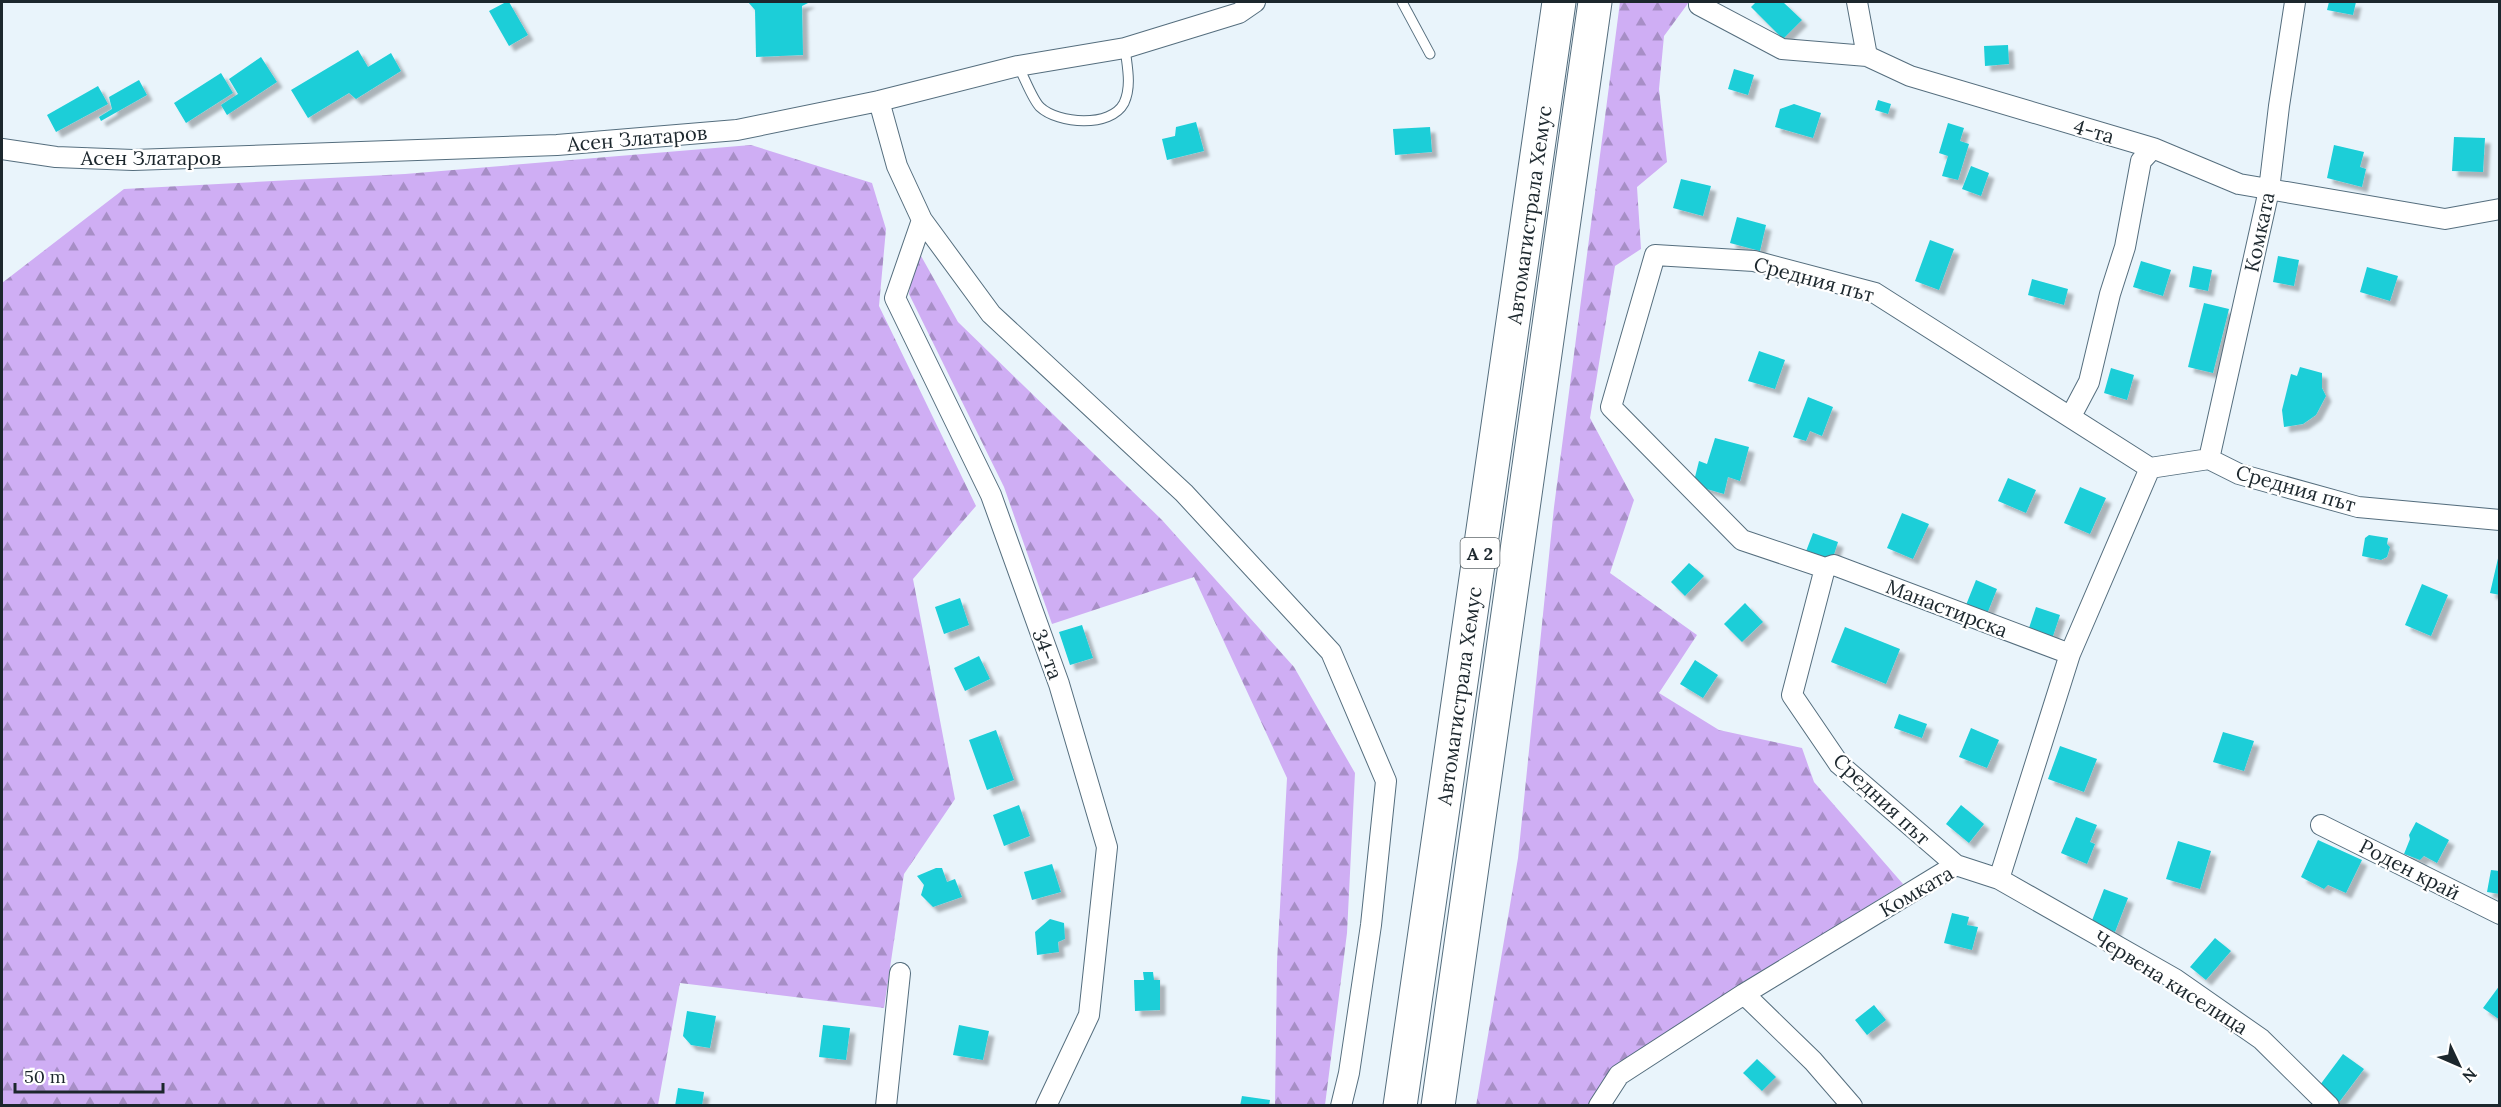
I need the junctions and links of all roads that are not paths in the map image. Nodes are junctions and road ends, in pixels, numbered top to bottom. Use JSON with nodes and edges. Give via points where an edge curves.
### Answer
{"nodes":[{"id":1,"x":1255,"y":2,"type":"edge"},
{"id":2,"x":1402,"y":2,"type":"edge"},
{"id":3,"x":1559,"y":2,"type":"edge"},
{"id":4,"x":1595,"y":2,"type":"edge"},
{"id":5,"x":1857,"y":2,"type":"edge"},
{"id":6,"x":2295,"y":2,"type":"edge"},
{"id":7,"x":1699,"y":5,"type":"dead end"},
{"id":8,"x":1125,"y":48,"type":"junction"},
{"id":9,"x":1430,"y":54,"type":"dead end"},
{"id":10,"x":1866,"y":56,"type":"junction"},
{"id":11,"x":1018,"y":66,"type":"junction"},
{"id":12,"x":879,"y":101,"type":"junction"},
{"id":13,"x":2153,"y":148,"type":"junction"},
{"id":14,"x":2,"y":149,"type":"edge"},
{"id":15,"x":2269,"y":189,"type":"junction"},
{"id":16,"x":2499,"y":209,"type":"edge"},
{"id":17,"x":922,"y":220,"type":"junction"},
{"id":18,"x":2071,"y":416,"type":"junction"},
{"id":19,"x":2210,"y":459,"type":"junction"},
{"id":20,"x":2150,"y":468,"type":"junction"},
{"id":21,"x":2499,"y":520,"type":"edge"},
{"id":22,"x":1825,"y":568,"type":"junction"},
{"id":23,"x":2070,"y":654,"type":"junction"},
{"id":24,"x":2321,"y":825,"type":"dead end"},
{"id":25,"x":1956,"y":865,"type":"junction"},
{"id":26,"x":1999,"y":879,"type":"junction"},
{"id":27,"x":2499,"y":914,"type":"edge"},
{"id":28,"x":900,"y":973,"type":"dead end"},
{"id":29,"x":1744,"y":994,"type":"junction"},
{"id":30,"x":886,"y":1106,"type":"edge"},
{"id":31,"x":1046,"y":1106,"type":"edge"},
{"id":32,"x":1341,"y":1106,"type":"edge"},
{"id":33,"x":1400,"y":1106,"type":"edge"},
{"id":34,"x":1438,"y":1106,"type":"edge"},
{"id":35,"x":1599,"y":1106,"type":"edge"},
{"id":36,"x":1851,"y":1106,"type":"edge"},
{"id":37,"x":2329,"y":1106,"type":"edge"}],
"edges":[{"from":1,"to":8,"type":"street","name":"Асен Златаров","via":[[1239,12]]},
{"from":2,"to":9,"type":"lane"},
{"from":3,"to":33,"type":"highway","name":"Автомагистрала Хемус","number":"A 2"},
{"from":4,"to":34,"type":"highway","name":"Автомагистрала Хемус","number":"A 2"},
{"from":5,"to":10,"type":"street"},
{"from":6,"to":15,"type":"street","name":"Комката"},
{"from":7,"to":10,"type":"street","name":"4-та","via":[[1782,49]]},
{"from":8,"to":11,"type":"street","name":"Асен Златаров"},
{"from":8,"to":11,"type":"lane","via":[[1129,83],[1123,105],[1107,117],[1083,122],[1040,107]]},
{"from":10,"to":13,"type":"street","name":"4-та","via":[[1910,76]]},
{"from":11,"to":12,"type":"street","name":"Асен Златаров"},
{"from":12,"to":14,"type":"street","name":"Асен Златаров","via":[[737,130],[557,145],[133,160],[56,157]]},
{"from":12,"to":17,"type":"street","via":[[897,166]]},
{"from":13,"to":15,"type":"street","name":"4-та","via":[[2239,184]]},
{"from":13,"to":18,"type":"street","via":[[2141,161],[2126,247],[2110,294],[2089,382]]},
{"from":15,"to":16,"type":"street","name":"4-та","via":[[2445,219]]},
{"from":15,"to":19,"type":"street","name":"Комката"},
{"from":17,"to":31,"type":"street","name":"34-та","via":[[895,298],[991,495],[1059,684],[1107,847],[1089,1015]]},
{"from":17,"to":32,"type":"street","via":[[991,314],[1184,492],[1331,651],[1386,781],[1371,925]]},
{"from":18,"to":20,"type":"street","name":"Средния път"},
{"from":18,"to":22,"type":"street","name":"Средния път","via":[[1875,293],[1754,261],[1655,255],[1611,407],[1742,540]]},
{"from":19,"to":20,"type":"street"},
{"from":19,"to":21,"type":"street","name":"Средния път","via":[[2239,474],[2358,507]]},
{"from":20,"to":23,"type":"street"},
{"from":22,"to":23,"type":"street","name":"Манастирска","via":[[1834,565]]},
{"from":22,"to":25,"type":"street","name":"Средния път","via":[[1792,695],[1839,764]]},
{"from":23,"to":26,"type":"street"},
{"from":24,"to":27,"type":"street","name":"Роден край"},
{"from":25,"to":26,"type":"street","name":"Комката"},
{"from":25,"to":29,"type":"street","name":"Комката"},
{"from":26,"to":37,"type":"street","name":"Червена киселица","via":[[2185,986],[2261,1039]]},
{"from":28,"to":30,"type":"street"},
{"from":29,"to":35,"type":"street","name":"Комката","via":[[1619,1075]]},
{"from":29,"to":36,"type":"street","via":[[1813,1061]]}]}
